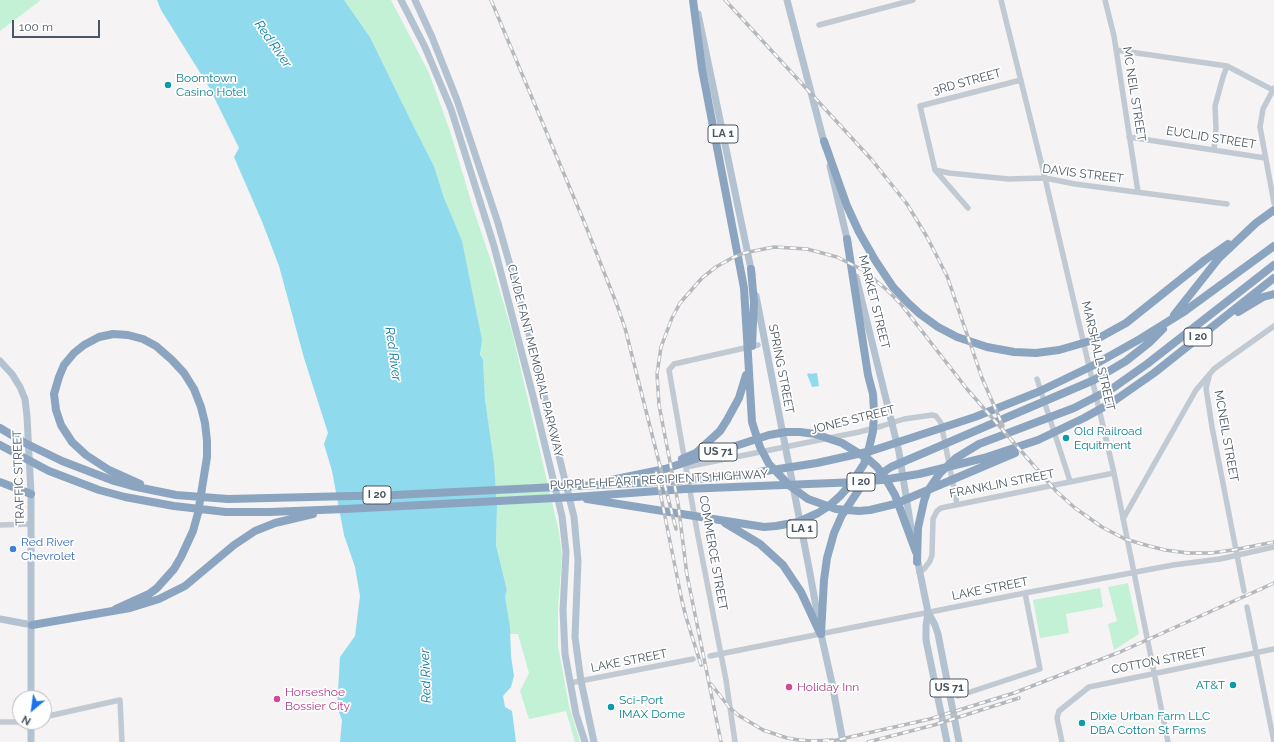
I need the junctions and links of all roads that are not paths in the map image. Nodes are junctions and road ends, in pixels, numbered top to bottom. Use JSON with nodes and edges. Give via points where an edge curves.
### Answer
{"nodes":[{"id":1,"x":401,"y":0,"type":"edge"},
{"id":2,"x":415,"y":0,"type":"edge"},
{"id":3,"x":694,"y":0,"type":"edge"},
{"id":4,"x":787,"y":0,"type":"edge"},
{"id":5,"x":913,"y":0,"type":"edge"},
{"id":6,"x":1001,"y":0,"type":"edge"},
{"id":7,"x":1105,"y":0,"type":"edge"},
{"id":8,"x":898,"y":2,"type":"edge"},
{"id":9,"x":819,"y":25,"type":"dead end"},
{"id":10,"x":1116,"y":50,"type":"junction"},
{"id":11,"x":1227,"y":66,"type":"junction"},
{"id":12,"x":1021,"y":80,"type":"junction"},
{"id":13,"x":1273,"y":89,"type":"edge"},
{"id":14,"x":1129,"y":137,"type":"junction"},
{"id":15,"x":824,"y":141,"type":"junction"},
{"id":16,"x":1214,"y":150,"type":"junction"},
{"id":17,"x":1265,"y":158,"type":"junction"},
{"id":18,"x":935,"y":170,"type":"junction"},
{"id":19,"x":1045,"y":178,"type":"junction"},
{"id":20,"x":1138,"y":192,"type":"junction"},
{"id":21,"x":1274,"y":203,"type":"edge"},
{"id":22,"x":1227,"y":204,"type":"dead end"},
{"id":23,"x":968,"y":208,"type":"dead end"},
{"id":24,"x":1274,"y":210,"type":"edge"},
{"id":25,"x":1239,"y":238,"type":"junction"},
{"id":26,"x":847,"y":239,"type":"junction"},
{"id":27,"x":1274,"y":246,"type":"edge"},
{"id":28,"x":1274,"y":265,"type":"edge"},
{"id":29,"x":751,"y":268,"type":"junction"},
{"id":30,"x":1271,"y":280,"type":"edge"},
{"id":31,"x":1274,"y":294,"type":"edge"},
{"id":32,"x":1273,"y":327,"type":"edge"},
{"id":33,"x":1197,"y":338,"type":"junction"},
{"id":34,"x":758,"y":345,"type":"dead end"},
{"id":35,"x":0,"y":361,"type":"edge"},
{"id":36,"x":1214,"y":370,"type":"junction"},
{"id":37,"x":1037,"y":379,"type":"dead end"},
{"id":38,"x":1,"y":429,"type":"edge"},
{"id":39,"x":1038,"y":440,"type":"junction"},
{"id":40,"x":0,"y":445,"type":"edge"},
{"id":41,"x":785,"y":447,"type":"junction"},
{"id":42,"x":686,"y":467,"type":"junction"},
{"id":43,"x":648,"y":472,"type":"junction"},
{"id":44,"x":1114,"y":473,"type":"junction"},
{"id":45,"x":1070,"y":481,"type":"junction"},
{"id":46,"x":0,"y":482,"type":"edge"},
{"id":47,"x":577,"y":486,"type":"junction"},
{"id":48,"x":154,"y":490,"type":"junction"},
{"id":49,"x":794,"y":490,"type":"junction"},
{"id":50,"x":31,"y":494,"type":"junction"},
{"id":51,"x":575,"y":497,"type":"junction"},
{"id":52,"x":957,"y":504,"type":"junction"},
{"id":53,"x":345,"y":509,"type":"junction"},
{"id":54,"x":717,"y":519,"type":"junction"},
{"id":55,"x":1123,"y":519,"type":"junction"},
{"id":56,"x":31,"y":524,"type":"junction"},
{"id":57,"x":0,"y":525,"type":"edge"},
{"id":58,"x":1274,"y":547,"type":"edge"},
{"id":59,"x":916,"y":552,"type":"junction"},
{"id":60,"x":1237,"y":555,"type":"junction"},
{"id":61,"x":918,"y":562,"type":"junction"},
{"id":62,"x":919,"y":572,"type":"junction"},
{"id":63,"x":1134,"y":572,"type":"junction"},
{"id":64,"x":1244,"y":591,"type":"dead end"},
{"id":65,"x":1025,"y":593,"type":"junction"},
{"id":66,"x":1247,"y":607,"type":"dead end"},
{"id":67,"x":116,"y":609,"type":"junction"},
{"id":68,"x":928,"y":612,"type":"junction"},
{"id":69,"x":0,"y":619,"type":"edge"},
{"id":70,"x":32,"y":625,"type":"junction"},
{"id":71,"x":821,"y":634,"type":"junction"},
{"id":72,"x":1274,"y":649,"type":"edge"},
{"id":73,"x":1256,"y":652,"type":"junction"},
{"id":74,"x":721,"y":654,"type":"junction"},
{"id":75,"x":710,"y":656,"type":"dead end"},
{"id":76,"x":693,"y":659,"type":"dead end"},
{"id":77,"x":1154,"y":673,"type":"junction"},
{"id":78,"x":581,"y":681,"type":"junction"},
{"id":79,"x":570,"y":683,"type":"junction"},
{"id":80,"x":31,"y":690,"type":"edge"},
{"id":81,"x":958,"y":696,"type":"dead end"},
{"id":82,"x":52,"y":715,"type":"edge"},
{"id":83,"x":0,"y":722,"type":"edge"},
{"id":84,"x":12,"y":722,"type":"edge"},
{"id":85,"x":31,"y":730,"type":"edge"},
{"id":86,"x":31,"y":742,"type":"edge"},
{"id":87,"x":122,"y":742,"type":"edge"},
{"id":88,"x":585,"y":742,"type":"edge"},
{"id":89,"x":594,"y":742,"type":"edge"},
{"id":90,"x":735,"y":742,"type":"edge"},
{"id":91,"x":843,"y":742,"type":"edge"},
{"id":92,"x":947,"y":742,"type":"edge"},
{"id":93,"x":959,"y":742,"type":"edge"},
{"id":94,"x":1062,"y":742,"type":"edge"},
{"id":95,"x":1168,"y":742,"type":"edge"},
{"id":96,"x":1274,"y":742,"type":"edge"}],
"edges":[{"from":1,"to":79,"type":"main road","name":"CLYDE FANT MEMORIAL PARKWAY","via":[[425,47],[453,116],[494,246],[535,404],[565,538],[563,632]]},
{"from":2,"to":78,"type":"main road","name":"CLYDE FANT MEMORIAL PARKWAY","via":[[457,100],[498,223],[525,318],[574,517],[578,546],[575,637]]},
{"from":3,"to":29,"type":"main road","name":"SPRING STREET","number":"LA 1"},
{"from":3,"to":49,"type":"highway","via":[[702,69],[744,288],[752,422],[765,456],[778,475]]},
{"from":4,"to":15,"type":"main road","name":"MARKET STREET"},
{"from":5,"to":8,"type":"street"},
{"from":6,"to":12,"type":"street","name":"MARSHALL STREET"},
{"from":7,"to":10,"type":"street","name":"MC NEIL STREET"},
{"from":8,"to":9,"type":"street"},
{"from":10,"to":11,"type":"street"},
{"from":10,"to":14,"type":"street","name":"MC NEIL STREET"},
{"from":11,"to":13,"type":"street"},
{"from":11,"to":16,"type":"street","via":[[1216,106]]},
{"from":12,"to":18,"type":"street","name":"3RD STREET","via":[[920,106]]},
{"from":12,"to":19,"type":"street","name":"MARSHALL STREET"},
{"from":13,"to":17,"type":"street","via":[[1260,118]]},
{"from":14,"to":16,"type":"street","name":"EUCLID STREET"},
{"from":14,"to":20,"type":"street","name":"MC NEIL STREET"},
{"from":15,"to":25,"type":"highway","via":[[859,232],[893,287],[938,327],[987,348],[1014,352],[1042,352],[1097,339],[1126,323],[1205,260]]},
{"from":15,"to":26,"type":"main road","name":"MARKET STREET"},
{"from":16,"to":17,"type":"street","name":"EUCLID STREET"},
{"from":17,"to":21,"type":"street"},
{"from":18,"to":19,"type":"street","name":"DAVIS STREET","via":[[1008,178]]},
{"from":18,"to":23,"type":"street"},
{"from":19,"to":20,"type":"street","name":"DAVIS STREET"},
{"from":19,"to":44,"type":"street","name":"MARSHALL STREET"},
{"from":20,"to":22,"type":"street","name":"DAVIS STREET"},
{"from":24,"to":25,"type":"highway"},
{"from":25,"to":71,"type":"highway","via":[[1210,269],[1164,328],[1126,361],[1088,383],[891,467],[860,488],[842,515],[834,533],[824,580]]},
{"from":26,"to":54,"type":"highway","via":[[874,412],[873,431],[864,464],[851,484],[829,506],[798,522],[754,526]]},
{"from":26,"to":59,"type":"main road","name":"MARKET STREET","via":[[899,452]]},
{"from":27,"to":47,"type":"highway","name":"PURPLE HEART RECIPIENTS HIGHWAY","number":"I 20","via":[[1185,311],[1119,352],[1002,407],[943,428],[817,463],[740,475]]},
{"from":28,"to":61,"type":"highway","via":[[1125,380],[1074,408],[971,448],[956,458],[940,473],[927,492],[918,528]]},
{"from":29,"to":41,"type":"main road","name":"SPRING STREET","number":"LA 1"},
{"from":29,"to":43,"type":"highway","via":[[754,302],[752,346],[744,384],[734,408],[720,431],[696,453]]},
{"from":30,"to":33,"type":"highway","name":"PURPLE HEART RECIPIENTS HIGHWAY","number":"I 20"},
{"from":31,"to":33,"type":"highway","via":[[1250,304]]},
{"from":32,"to":36,"type":"street"},
{"from":33,"to":39,"type":"highway","name":"PURPLE HEART RECIPIENTS HIGHWAY","number":"I 20","via":[[1160,368],[1097,412]]},
{"from":34,"to":42,"type":"street","name":"COMMERCE STREET","via":[[674,364],[669,368]]},
{"from":35,"to":50,"type":"main road","name":"TRAFFIC STREET","via":[[12,374],[25,400]]},
{"from":36,"to":55,"type":"street","via":[[1196,390]]},
{"from":36,"to":60,"type":"street","name":"MCNEIL STREET","via":[[1207,384],[1207,393]]},
{"from":37,"to":45,"type":"street"},
{"from":38,"to":48,"type":"highway","name":"PURPLE HEART RECIPIENTS HIGHWAY","number":"I 20","via":[[50,455],[101,476]]},
{"from":39,"to":49,"type":"highway","via":[[1022,450],[883,508],[846,510],[808,499]]},
{"from":39,"to":51,"type":"highway","name":"PURPLE HEART RECIPIENTS HIGHWAY","number":"I 20","via":[[954,467],[882,480]]},
{"from":40,"to":53,"type":"highway","name":"PURPLE HEART RECIPIENTS HIGHWAY","number":"I 20","via":[[49,471],[125,497],[226,512]]},
{"from":41,"to":42,"type":"street","name":"JONES STREET"},
{"from":41,"to":49,"type":"main road","name":"SPRING STREET","number":"LA 1"},
{"from":41,"to":52,"type":"street","name":"JONES STREET","via":[[866,430],[904,419],[936,416],[941,423]]},
{"from":42,"to":74,"type":"street","name":"COMMERCE STREET"},
{"from":43,"to":47,"type":"highway","number":"US 71"},
{"from":43,"to":59,"type":"highway","number":"US 71","via":[[672,467],[770,435],[786,432],[815,434],[842,443],[877,467],[888,482],[901,510]]},
{"from":44,"to":45,"type":"street","name":"FRANKLIN STREET"},
{"from":44,"to":55,"type":"street","name":"MARSHALL STREET"},
{"from":45,"to":52,"type":"street","name":"FRANKLIN STREET"},
{"from":46,"to":50,"type":"highway"},
{"from":47,"to":48,"type":"highway","name":"PURPLE HEART RECIPIENTS HIGHWAY","number":"I 20","via":[[259,499],[176,495]]},
{"from":48,"to":67,"type":"highway","via":[[109,470],[86,455],[72,442],[61,425],[54,394],[64,365],[84,345],[99,338],[113,334],[143,339],[172,360],[194,389],[201,406],[207,441],[198,513],[181,557],[157,588]]},
{"from":49,"to":71,"type":"main road","name":"SPRING STREET","number":"LA 1"},
{"from":50,"to":56,"type":"main road","name":"TRAFFIC STREET"},
{"from":51,"to":53,"type":"highway","name":"PURPLE HEART RECIPIENTS HIGHWAY","number":"I 20"},
{"from":51,"to":54,"type":"highway"},
{"from":52,"to":62,"type":"street","name":"FRANKLIN STREET","via":[[941,508],[935,515],[932,555],[924,570]]},
{"from":53,"to":67,"type":"highway","via":[[303,516],[254,532],[234,545],[185,586],[159,599],[130,608]]},
{"from":54,"to":71,"type":"highway","via":[[760,544],[783,565],[801,592]]},
{"from":55,"to":63,"type":"street","name":"MARSHALL STREET"},
{"from":56,"to":57,"type":"street"},
{"from":56,"to":70,"type":"main road","name":"TRAFFIC STREET"},
{"from":58,"to":60,"type":"street","name":"LAKE STREET"},
{"from":59,"to":61,"type":"main road","name":"MARKET STREET","number":"US 71"},
{"from":60,"to":63,"type":"street","name":"LAKE STREET"},
{"from":60,"to":64,"type":"street"},
{"from":61,"to":62,"type":"main road","name":"MARKET STREET","number":"US 71"},
{"from":62,"to":68,"type":"main road","name":"MARKET STREET","number":"US 71"},
{"from":63,"to":65,"type":"street","name":"LAKE STREET"},
{"from":63,"to":77,"type":"street","name":"MARSHALL STREET"},
{"from":65,"to":68,"type":"street","name":"LAKE STREET"},
{"from":65,"to":81,"type":"street","via":[[1040,669]]},
{"from":66,"to":73,"type":"street"},
{"from":67,"to":70,"type":"highway"},
{"from":68,"to":71,"type":"street","name":"LAKE STREET"},
{"from":68,"to":92,"type":"main road","name":"MARKET STREET","number":"US 71","via":[[926,640]]},
{"from":68,"to":93,"type":"main road","name":"MARKET STREET","number":"US 71","via":[[938,634]]},
{"from":69,"to":70,"type":"main road"},
{"from":70,"to":80,"type":"main road","name":"TRAFFIC STREET"},
{"from":71,"to":74,"type":"street","name":"LAKE STREET"},
{"from":71,"to":91,"type":"main road","name":"SPRING STREET"},
{"from":72,"to":73,"type":"street","name":"COTTON STREET"},
{"from":73,"to":77,"type":"street","name":"COTTON STREET"},
{"from":73,"to":96,"type":"street"},
{"from":74,"to":75,"type":"street","name":"LAKE STREET"},
{"from":74,"to":90,"type":"street","name":"COMMERCE STREET"},
{"from":76,"to":78,"type":"street","name":"LAKE STREET"},
{"from":77,"to":94,"type":"street","name":"COTTON STREET","via":[[1089,687],[1060,708],[1058,713]]},
{"from":77,"to":95,"type":"street","name":"MARSHALL STREET"},
{"from":78,"to":79,"type":"street","name":"LAKE STREET"},
{"from":78,"to":89,"type":"main road","name":"CLYDE FANT MEMORIAL PARKWAY"},
{"from":79,"to":88,"type":"main road","name":"CLYDE FANT MEMORIAL PARKWAY"},
{"from":82,"to":87,"type":"street","via":[[120,700]]},
{"from":83,"to":84,"type":"street"},
{"from":85,"to":86,"type":"main road"}]}
